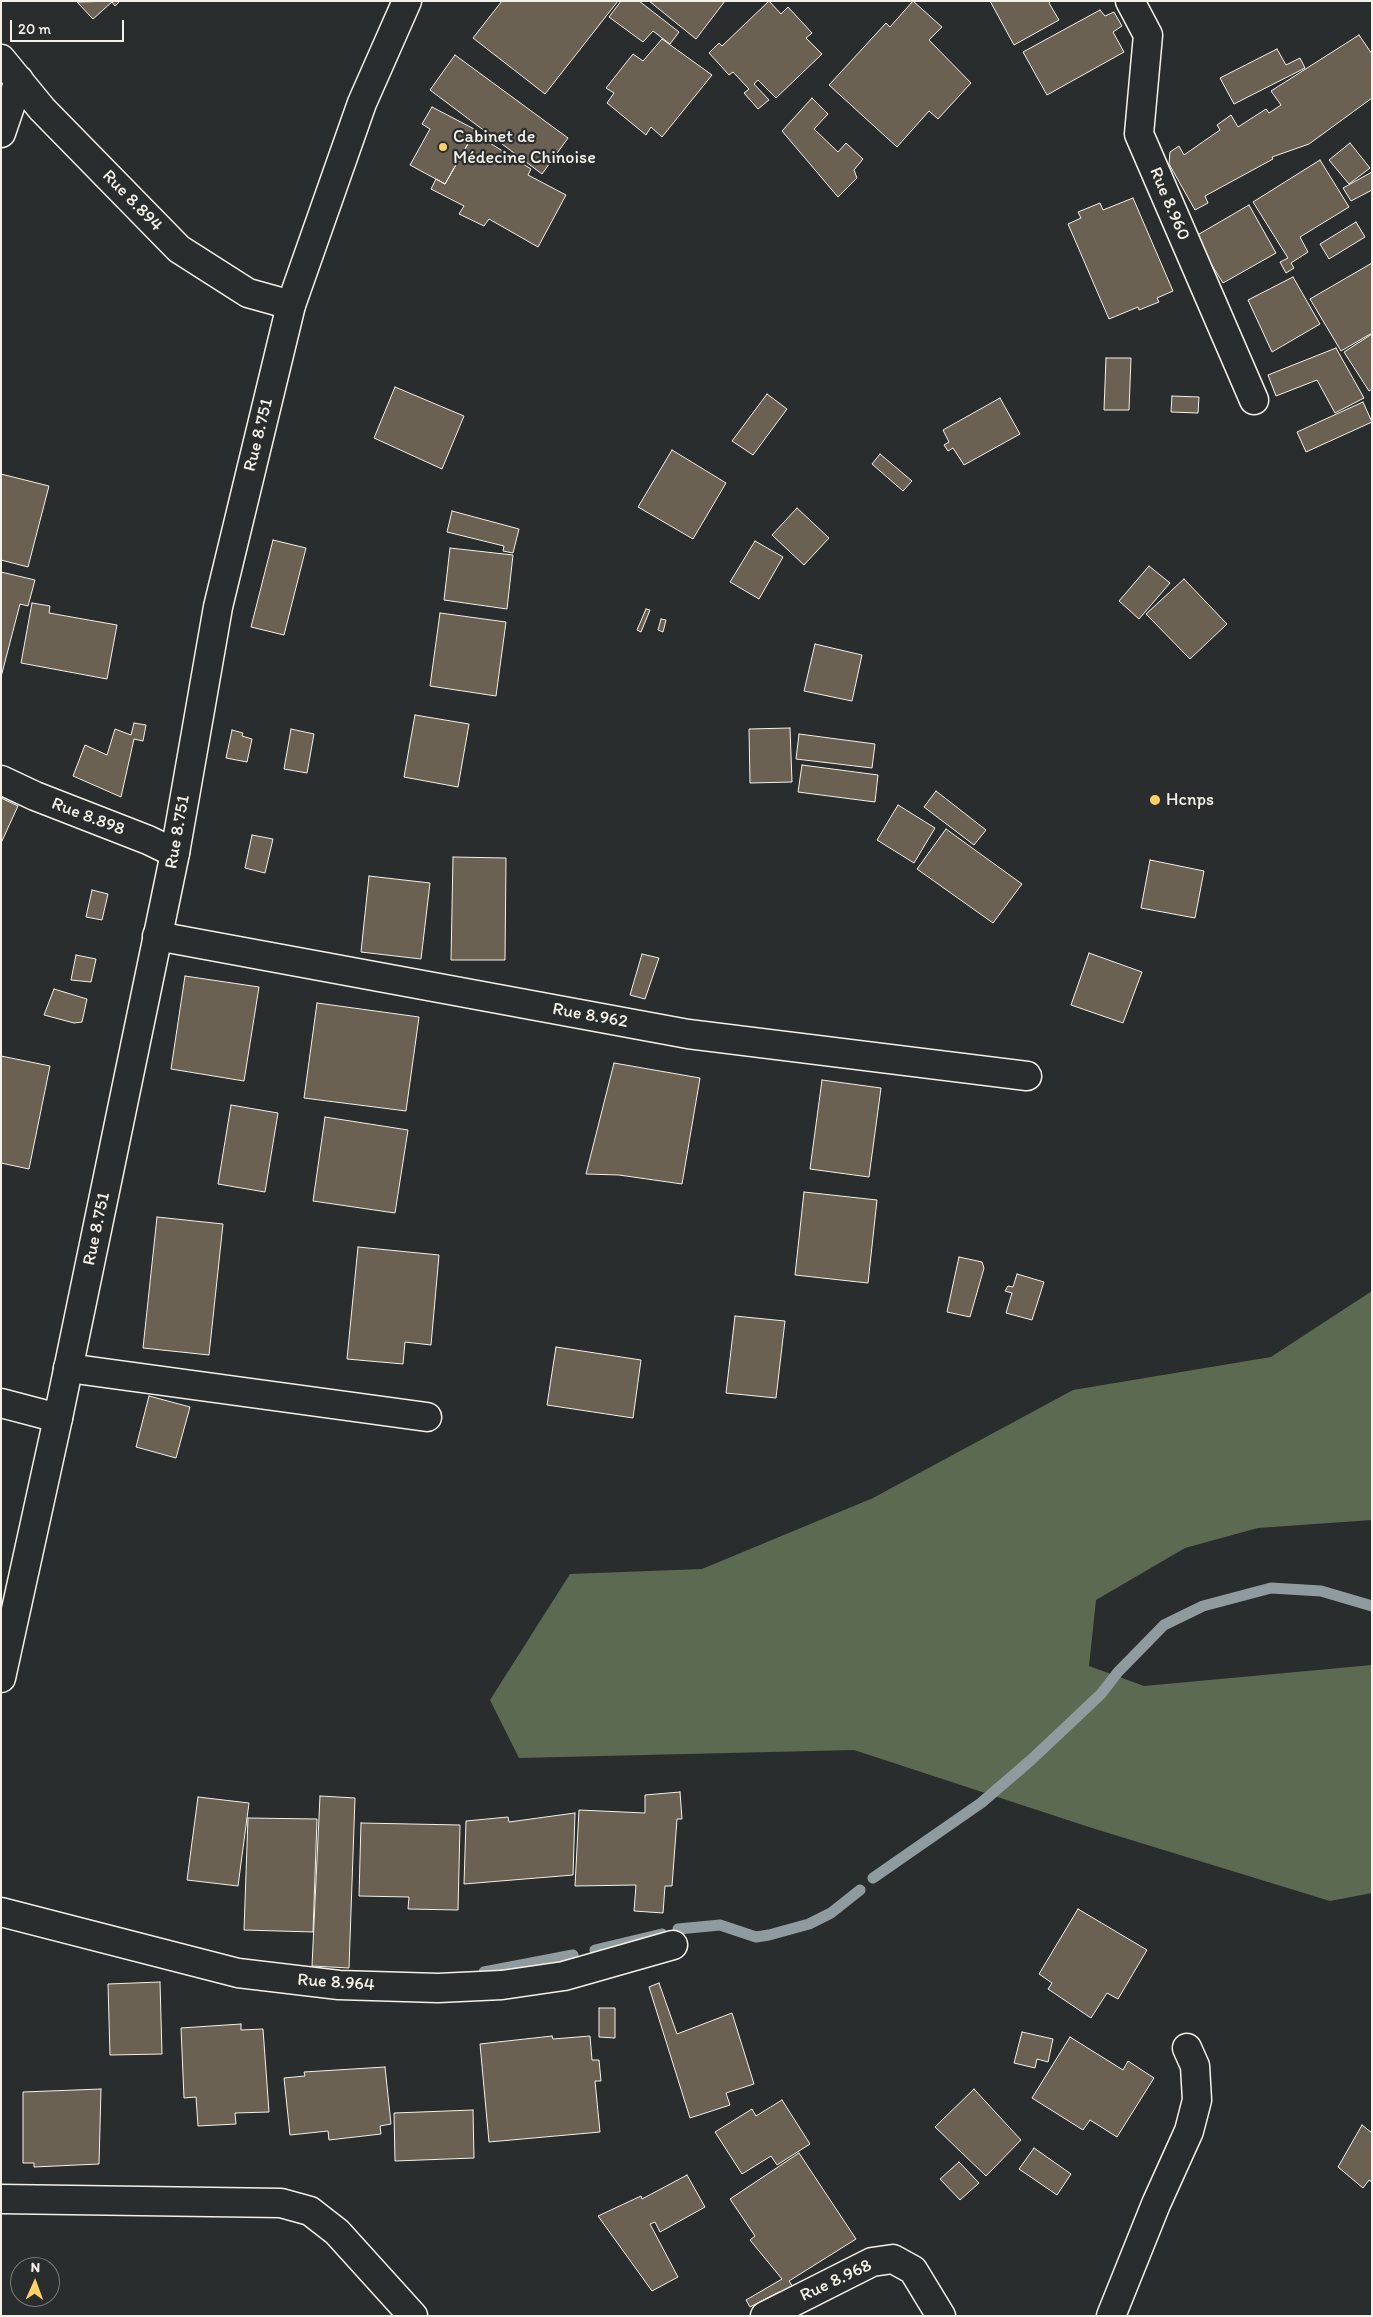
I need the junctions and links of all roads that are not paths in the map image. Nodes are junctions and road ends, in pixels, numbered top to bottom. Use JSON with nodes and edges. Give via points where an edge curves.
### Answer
{"nodes":[{"id":1,"x":407,"y":1,"type":"edge"},
{"id":2,"x":1130,"y":1,"type":"edge"},
{"id":3,"x":1,"y":59,"type":"edge"},
{"id":4,"x":19,"y":80,"type":"junction"},
{"id":5,"x":1,"y":132,"type":"edge"},
{"id":6,"x":291,"y":305,"type":"junction"},
{"id":7,"x":1254,"y":400,"type":"dead end"},
{"id":8,"x":1,"y":780,"type":"edge"},
{"id":9,"x":174,"y":853,"type":"junction"},
{"id":10,"x":157,"y":936,"type":"junction"},
{"id":11,"x":1027,"y":1076,"type":"dead end"},
{"id":12,"x":68,"y":1368,"type":"junction"},
{"id":13,"x":1,"y":1403,"type":"edge"},
{"id":14,"x":58,"y":1418,"type":"junction"},
{"id":15,"x":428,"y":1418,"type":"dead end"},
{"id":16,"x":1,"y":1678,"type":"edge"},
{"id":17,"x":1,"y":1912,"type":"edge"},
{"id":18,"x":673,"y":1945,"type":"dead end"},
{"id":19,"x":1187,"y":2048,"type":"dead end"},
{"id":20,"x":1,"y":2200,"type":"edge"},
{"id":21,"x":413,"y":2316,"type":"edge"},
{"id":22,"x":765,"y":2316,"type":"edge"},
{"id":23,"x":941,"y":2316,"type":"edge"},
{"id":24,"x":1111,"y":2316,"type":"edge"}],
"edges":[{"from":1,"to":6,"type":"street","name":"Rue 8.751","via":[[362,103]]},
{"from":2,"to":7,"type":"street","name":"Rue 8.960","via":[[1148,35],[1139,134]]},
{"from":3,"to":4,"type":"street","name":"Rue 8.894"},
{"from":4,"to":5,"type":"street"},
{"from":4,"to":6,"type":"street","name":"Rue 8.894","via":[[42,109],[179,249],[248,293]]},
{"from":6,"to":9,"type":"street","name":"Rue 8.751","via":[[218,607]]},
{"from":8,"to":9,"type":"street","name":"Rue 8.898"},
{"from":9,"to":10,"type":"street","name":"Rue 8.751"},
{"from":10,"to":11,"type":"street","name":"Rue 8.962","via":[[688,1034]]},
{"from":10,"to":12,"type":"street","name":"Rue 8.751"},
{"from":12,"to":14,"type":"street","name":"Rue 8.751"},
{"from":12,"to":15,"type":"street"},
{"from":13,"to":14,"type":"street"},
{"from":14,"to":16,"type":"street","name":"Rue 8.751"},
{"from":17,"to":18,"type":"street","name":"Rue 8.964","via":[[238,1973],[340,1985],[438,1988],[502,1985],[564,1976]]},
{"from":19,"to":24,"type":"street","via":[[1196,2066],[1197,2100],[1189,2131]]},
{"from":20,"to":21,"type":"street","via":[[281,2203],[310,2211],[336,2232]]},
{"from":22,"to":23,"type":"street","name":"Rue 8.968","via":[[872,2262],[893,2258],[913,2270]]}]}
